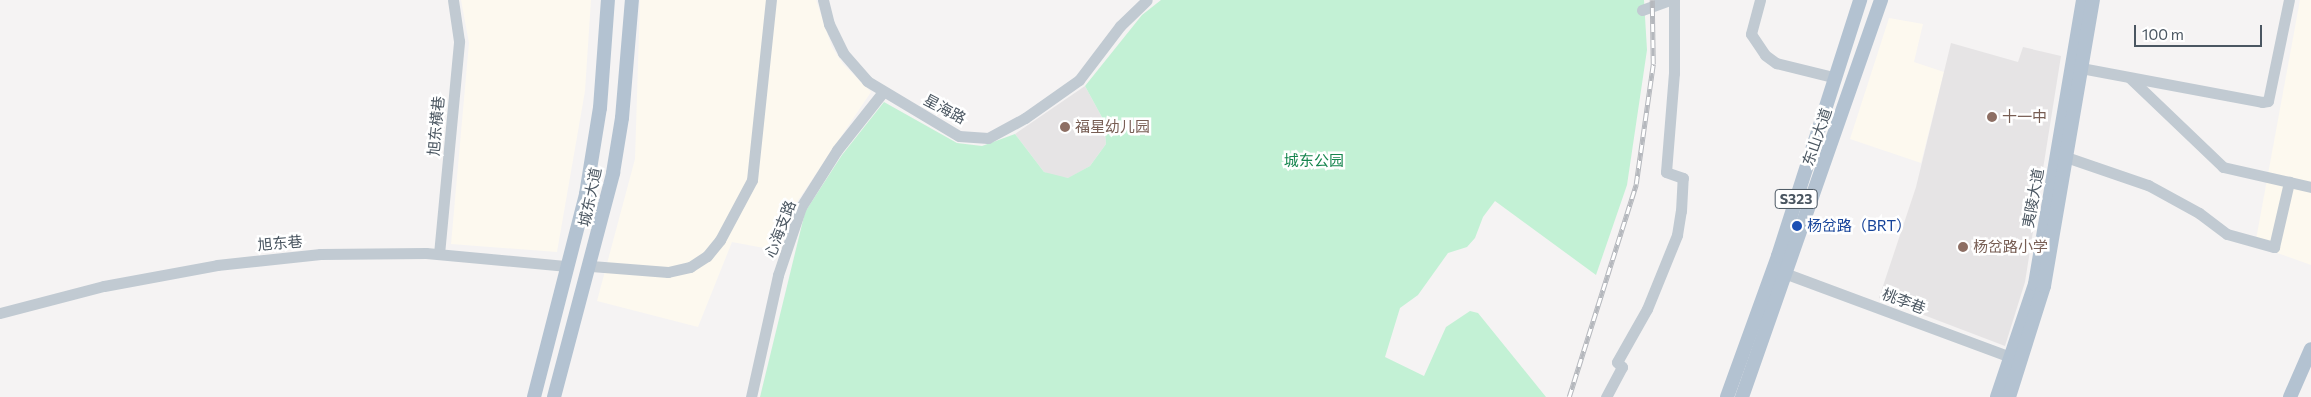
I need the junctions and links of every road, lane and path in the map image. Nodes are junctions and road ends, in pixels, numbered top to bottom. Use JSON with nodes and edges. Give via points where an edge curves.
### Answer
{"nodes":[{"id":1,"x":453,"y":0,"type":"edge"},
{"id":2,"x":608,"y":0,"type":"edge"},
{"id":3,"x":632,"y":0,"type":"edge"},
{"id":4,"x":771,"y":0,"type":"edge"},
{"id":5,"x":823,"y":0,"type":"edge"},
{"id":6,"x":1147,"y":0,"type":"edge"},
{"id":7,"x":1672,"y":0,"type":"edge"},
{"id":8,"x":1760,"y":0,"type":"edge"},
{"id":9,"x":1860,"y":0,"type":"edge"},
{"id":10,"x":1881,"y":0,"type":"edge"},
{"id":11,"x":2083,"y":0,"type":"edge"},
{"id":12,"x":2093,"y":0,"type":"edge"},
{"id":13,"x":2289,"y":0,"type":"edge"},
{"id":14,"x":1642,"y":10,"type":"dead end"},
{"id":15,"x":2081,"y":68,"type":"junction"},
{"id":16,"x":1833,"y":77,"type":"junction"},
{"id":17,"x":2130,"y":78,"type":"junction"},
{"id":18,"x":883,"y":92,"type":"junction"},
{"id":19,"x":2066,"y":158,"type":"junction"},
{"id":20,"x":2289,"y":182,"type":"junction"},
{"id":21,"x":2311,"y":188,"type":"edge"},
{"id":22,"x":439,"y":254,"type":"junction"},
{"id":23,"x":567,"y":266,"type":"junction"},
{"id":24,"x":591,"y":266,"type":"junction"},
{"id":25,"x":1787,"y":274,"type":"junction"},
{"id":26,"x":0,"y":312,"type":"edge"},
{"id":27,"x":2311,"y":349,"type":"edge"},
{"id":28,"x":2010,"y":357,"type":"junction"},
{"id":29,"x":534,"y":397,"type":"edge"},
{"id":30,"x":554,"y":397,"type":"edge"},
{"id":31,"x":750,"y":397,"type":"edge"},
{"id":32,"x":1606,"y":397,"type":"edge"},
{"id":33,"x":1727,"y":397,"type":"edge"},
{"id":34,"x":1742,"y":397,"type":"edge"},
{"id":35,"x":1997,"y":397,"type":"edge"},
{"id":36,"x":2008,"y":397,"type":"edge"},
{"id":37,"x":2290,"y":397,"type":"edge"}],
"edges":[{"from":1,"to":22,"type":"street","name":"旭东横巷","via":[[459,41]]},
{"from":2,"to":23,"type":"main road","name":"城东大道","via":[[594,152]]},
{"from":3,"to":24,"type":"main road","name":"城东大道","via":[[622,118]]},
{"from":4,"to":24,"type":"street","via":[[752,180],[720,240],[707,256],[690,267],[668,272]]},
{"from":5,"to":18,"type":"street","name":"星海路","via":[[842,53],[867,81]]},
{"from":6,"to":18,"type":"street","name":"星海路","via":[[1120,26],[1079,80],[988,138],[959,136]]},
{"from":7,"to":14,"type":"street"},
{"from":7,"to":32,"type":"street","via":[[1674,73],[1666,172],[1683,178],[1682,211],[1677,235],[1647,309],[1618,362],[1622,367]]},
{"from":8,"to":16,"type":"street","via":[[1751,34],[1764,55],[1776,63]]},
{"from":9,"to":16,"type":"main road","name":"东山大道","number":"S323"},
{"from":10,"to":25,"type":"main road","name":"东山大道"},
{"from":11,"to":28,"type":"main road","name":"夷陵大道","via":[[2035,284]]},
{"from":12,"to":15,"type":"main road","name":"夷陵大道"},
{"from":13,"to":17,"type":"street","via":[[2268,100],[2262,102]]},
{"from":15,"to":17,"type":"street"},
{"from":15,"to":19,"type":"main road","name":"夷陵大道"},
{"from":16,"to":33,"type":"main road","name":"东山大道","number":"S323","via":[[1778,256]]},
{"from":17,"to":20,"type":"street","via":[[2223,167]]},
{"from":18,"to":31,"type":"street","name":"心海支路","via":[[837,150],[801,207],[778,275]]},
{"from":19,"to":20,"type":"street","via":[[2148,185],[2199,213],[2227,234],[2274,247]]},
{"from":19,"to":36,"type":"main road","name":"夷陵大道","via":[[2044,286]]},
{"from":20,"to":21,"type":"street"},
{"from":22,"to":23,"type":"street","name":"旭东巷"},
{"from":22,"to":26,"type":"street","name":"旭东巷","via":[[320,254],[236,263],[104,286]]},
{"from":23,"to":29,"type":"main road","name":"城东大道"},
{"from":24,"to":30,"type":"main road","name":"城东大道"},
{"from":25,"to":28,"type":"street","name":"桃李巷"},
{"from":25,"to":34,"type":"main road","name":"东山大道"},
{"from":27,"to":37,"type":"main road"},
{"from":28,"to":35,"type":"main road","name":"夷陵大道"}]}
